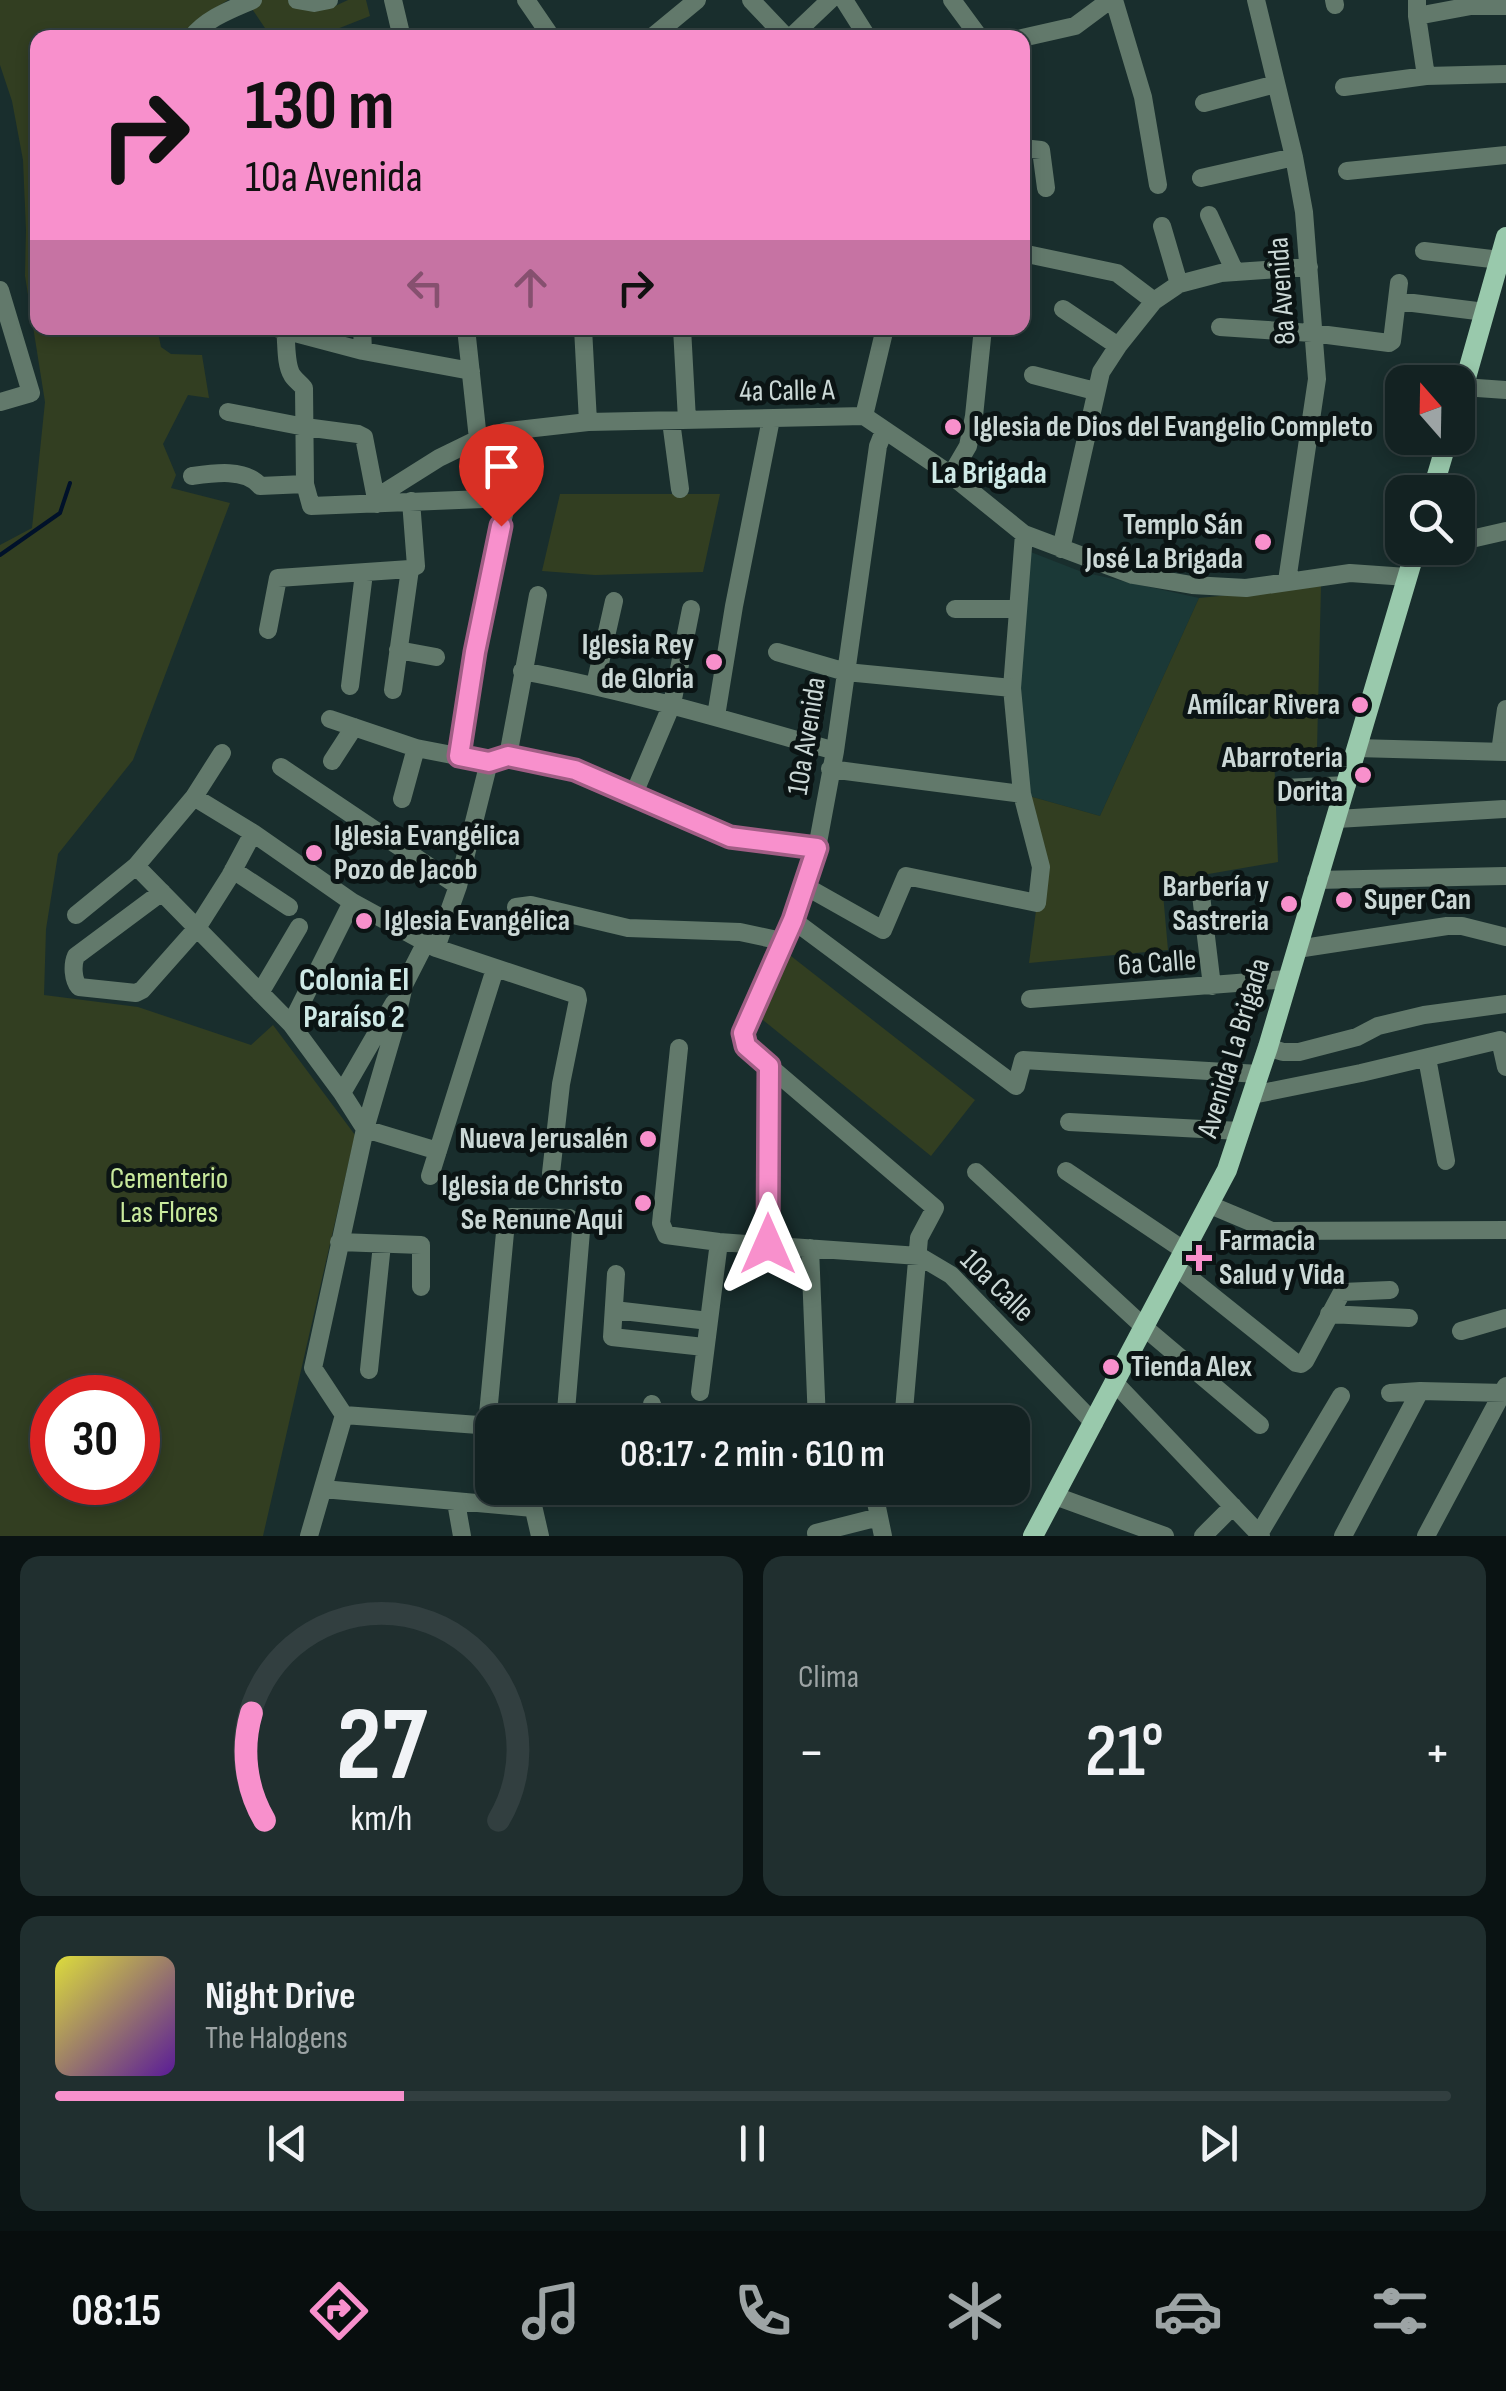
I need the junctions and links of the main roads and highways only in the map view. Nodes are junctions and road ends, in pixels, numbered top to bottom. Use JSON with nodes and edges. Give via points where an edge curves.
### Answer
{"nodes":[{"id":1,"x":1506,"y":238,"type":"edge"},
{"id":2,"x":1500,"y":271,"type":"edge"},
{"id":3,"x":1469,"y":365,"type":"edge"},
{"id":4,"x":1411,"y":565,"type":"edge"},
{"id":5,"x":1033,"y":1536,"type":"edge"}],
"edges":[{"from":1,"to":2,"type":"main road"},
{"from":2,"to":3,"type":"main road"},
{"from":4,"to":5,"type":"main road","name":"Avenida La Brigada","via":[[1227,1170]]}]}
